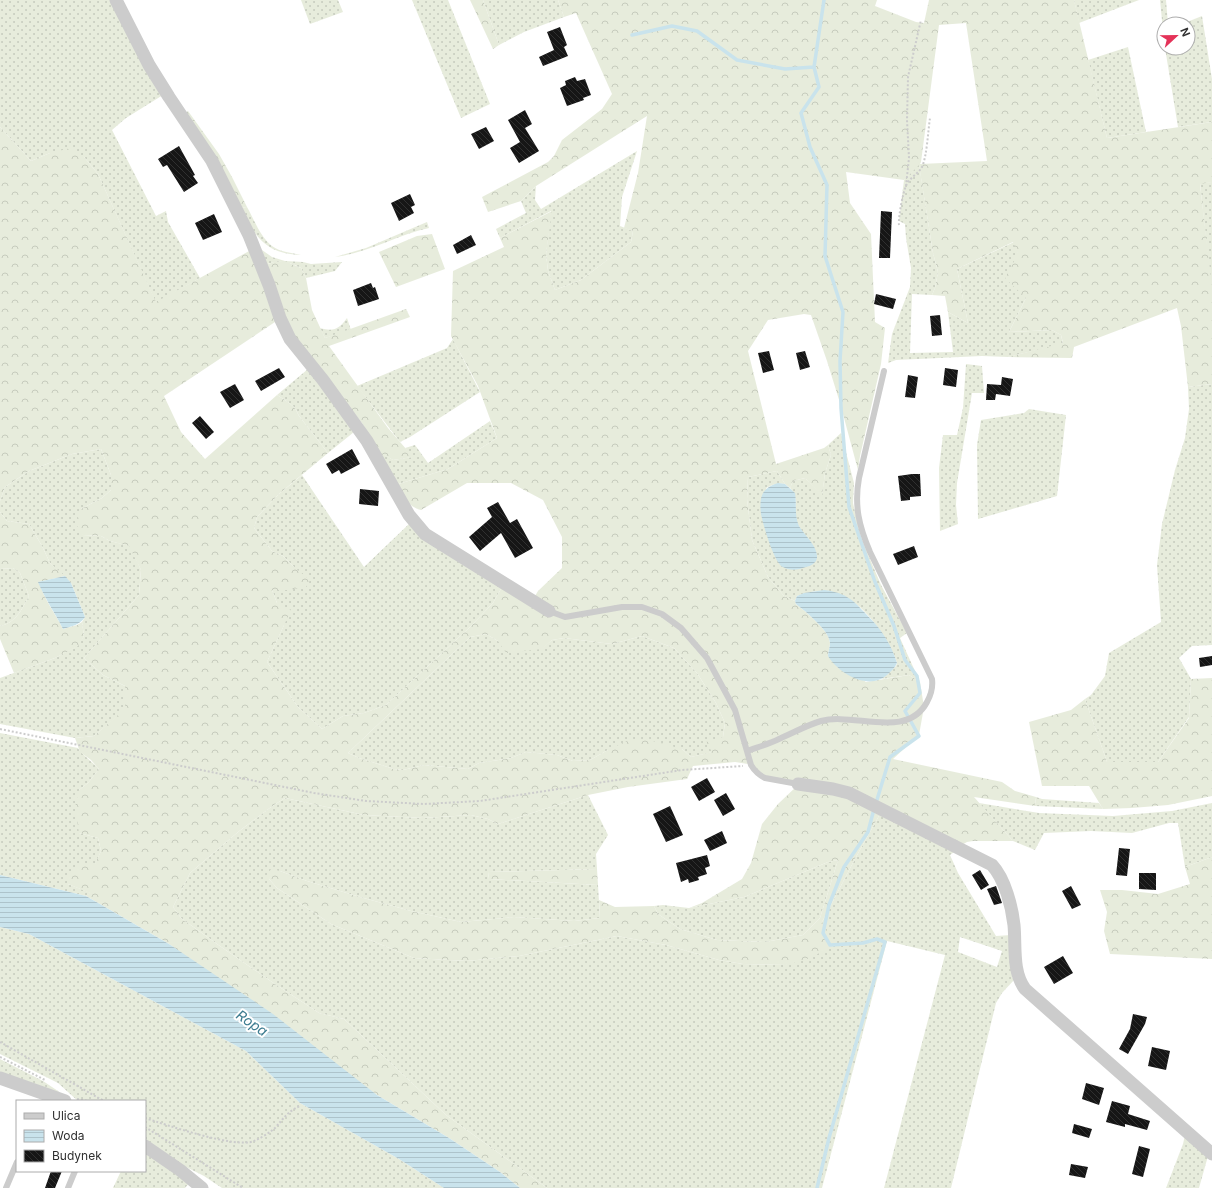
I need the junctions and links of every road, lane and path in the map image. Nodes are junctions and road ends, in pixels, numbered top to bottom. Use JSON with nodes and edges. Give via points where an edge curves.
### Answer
{"nodes":[{"id":1,"x":116,"y":0,"type":"edge"},
{"id":2,"x":921,"y":20,"type":"dead end"},
{"id":3,"x":930,"y":118,"type":"dead end"},
{"id":4,"x":906,"y":186,"type":"junction"},
{"id":5,"x":899,"y":225,"type":"dead end"},
{"id":6,"x":884,"y":371,"type":"dead end"},
{"id":7,"x":549,"y":611,"type":"joint"},
{"id":8,"x":0,"y":728,"type":"edge"},
{"id":9,"x":747,"y":751,"type":"junction"},
{"id":10,"x":751,"y":765,"type":"junction"},
{"id":11,"x":798,"y":784,"type":"joint"},
{"id":12,"x":0,"y":1042,"type":"edge"},
{"id":13,"x":0,"y":1078,"type":"edge"},
{"id":14,"x":44,"y":1097,"type":"edge"},
{"id":15,"x":68,"y":1100,"type":"edge"},
{"id":16,"x":102,"y":1100,"type":"edge"},
{"id":17,"x":300,"y":1106,"type":"dead end"},
{"id":18,"x":146,"y":1118,"type":"edge"},
{"id":19,"x":146,"y":1128,"type":"edge"},
{"id":20,"x":146,"y":1147,"type":"edge"},
{"id":21,"x":1212,"y":1154,"type":"edge"},
{"id":22,"x":16,"y":1164,"type":"edge"},
{"id":23,"x":75,"y":1172,"type":"edge"},
{"id":24,"x":6,"y":1188,"type":"edge"},
{"id":25,"x":68,"y":1188,"type":"edge"},
{"id":26,"x":202,"y":1188,"type":"edge"},
{"id":27,"x":244,"y":1188,"type":"edge"}],
"edges":[{"from":1,"to":7,"type":"street","via":[[149,65],[212,161],[249,235],[290,339],[367,441],[409,514],[425,534]]},
{"from":2,"to":4,"type":"path","via":[[908,77],[909,158]]},
{"from":3,"to":4,"type":"path","via":[[922,166]]},
{"from":4,"to":5,"type":"path"},
{"from":6,"to":9,"type":"lane","via":[[856,493],[858,512],[870,552],[932,679],[933,686],[928,700],[920,713],[902,721],[887,723],[832,719]]},
{"from":7,"to":9,"type":"lane","via":[[565,617],[622,607],[642,607],[662,614],[681,628],[707,658],[736,710]]},
{"from":8,"to":10,"type":"path","via":[[314,793],[366,801],[424,804],[480,801],[682,770]]},
{"from":9,"to":10,"type":"lane"},
{"from":10,"to":11,"type":"lane","via":[[765,778]]},
{"from":11,"to":21,"type":"street","via":[[849,793],[992,865],[1005,886],[1013,918],[1017,973],[1025,989]]},
{"from":12,"to":16,"type":"path"},
{"from":13,"to":14,"type":"street"},
{"from":14,"to":15,"type":"street"},
{"from":17,"to":18,"type":"path","via":[[290,1110],[274,1129],[247,1144],[207,1136]]},
{"from":19,"to":27,"type":"path"},
{"from":20,"to":26,"type":"street"},
{"from":22,"to":24,"type":"lane"},
{"from":23,"to":25,"type":"lane"}]}
